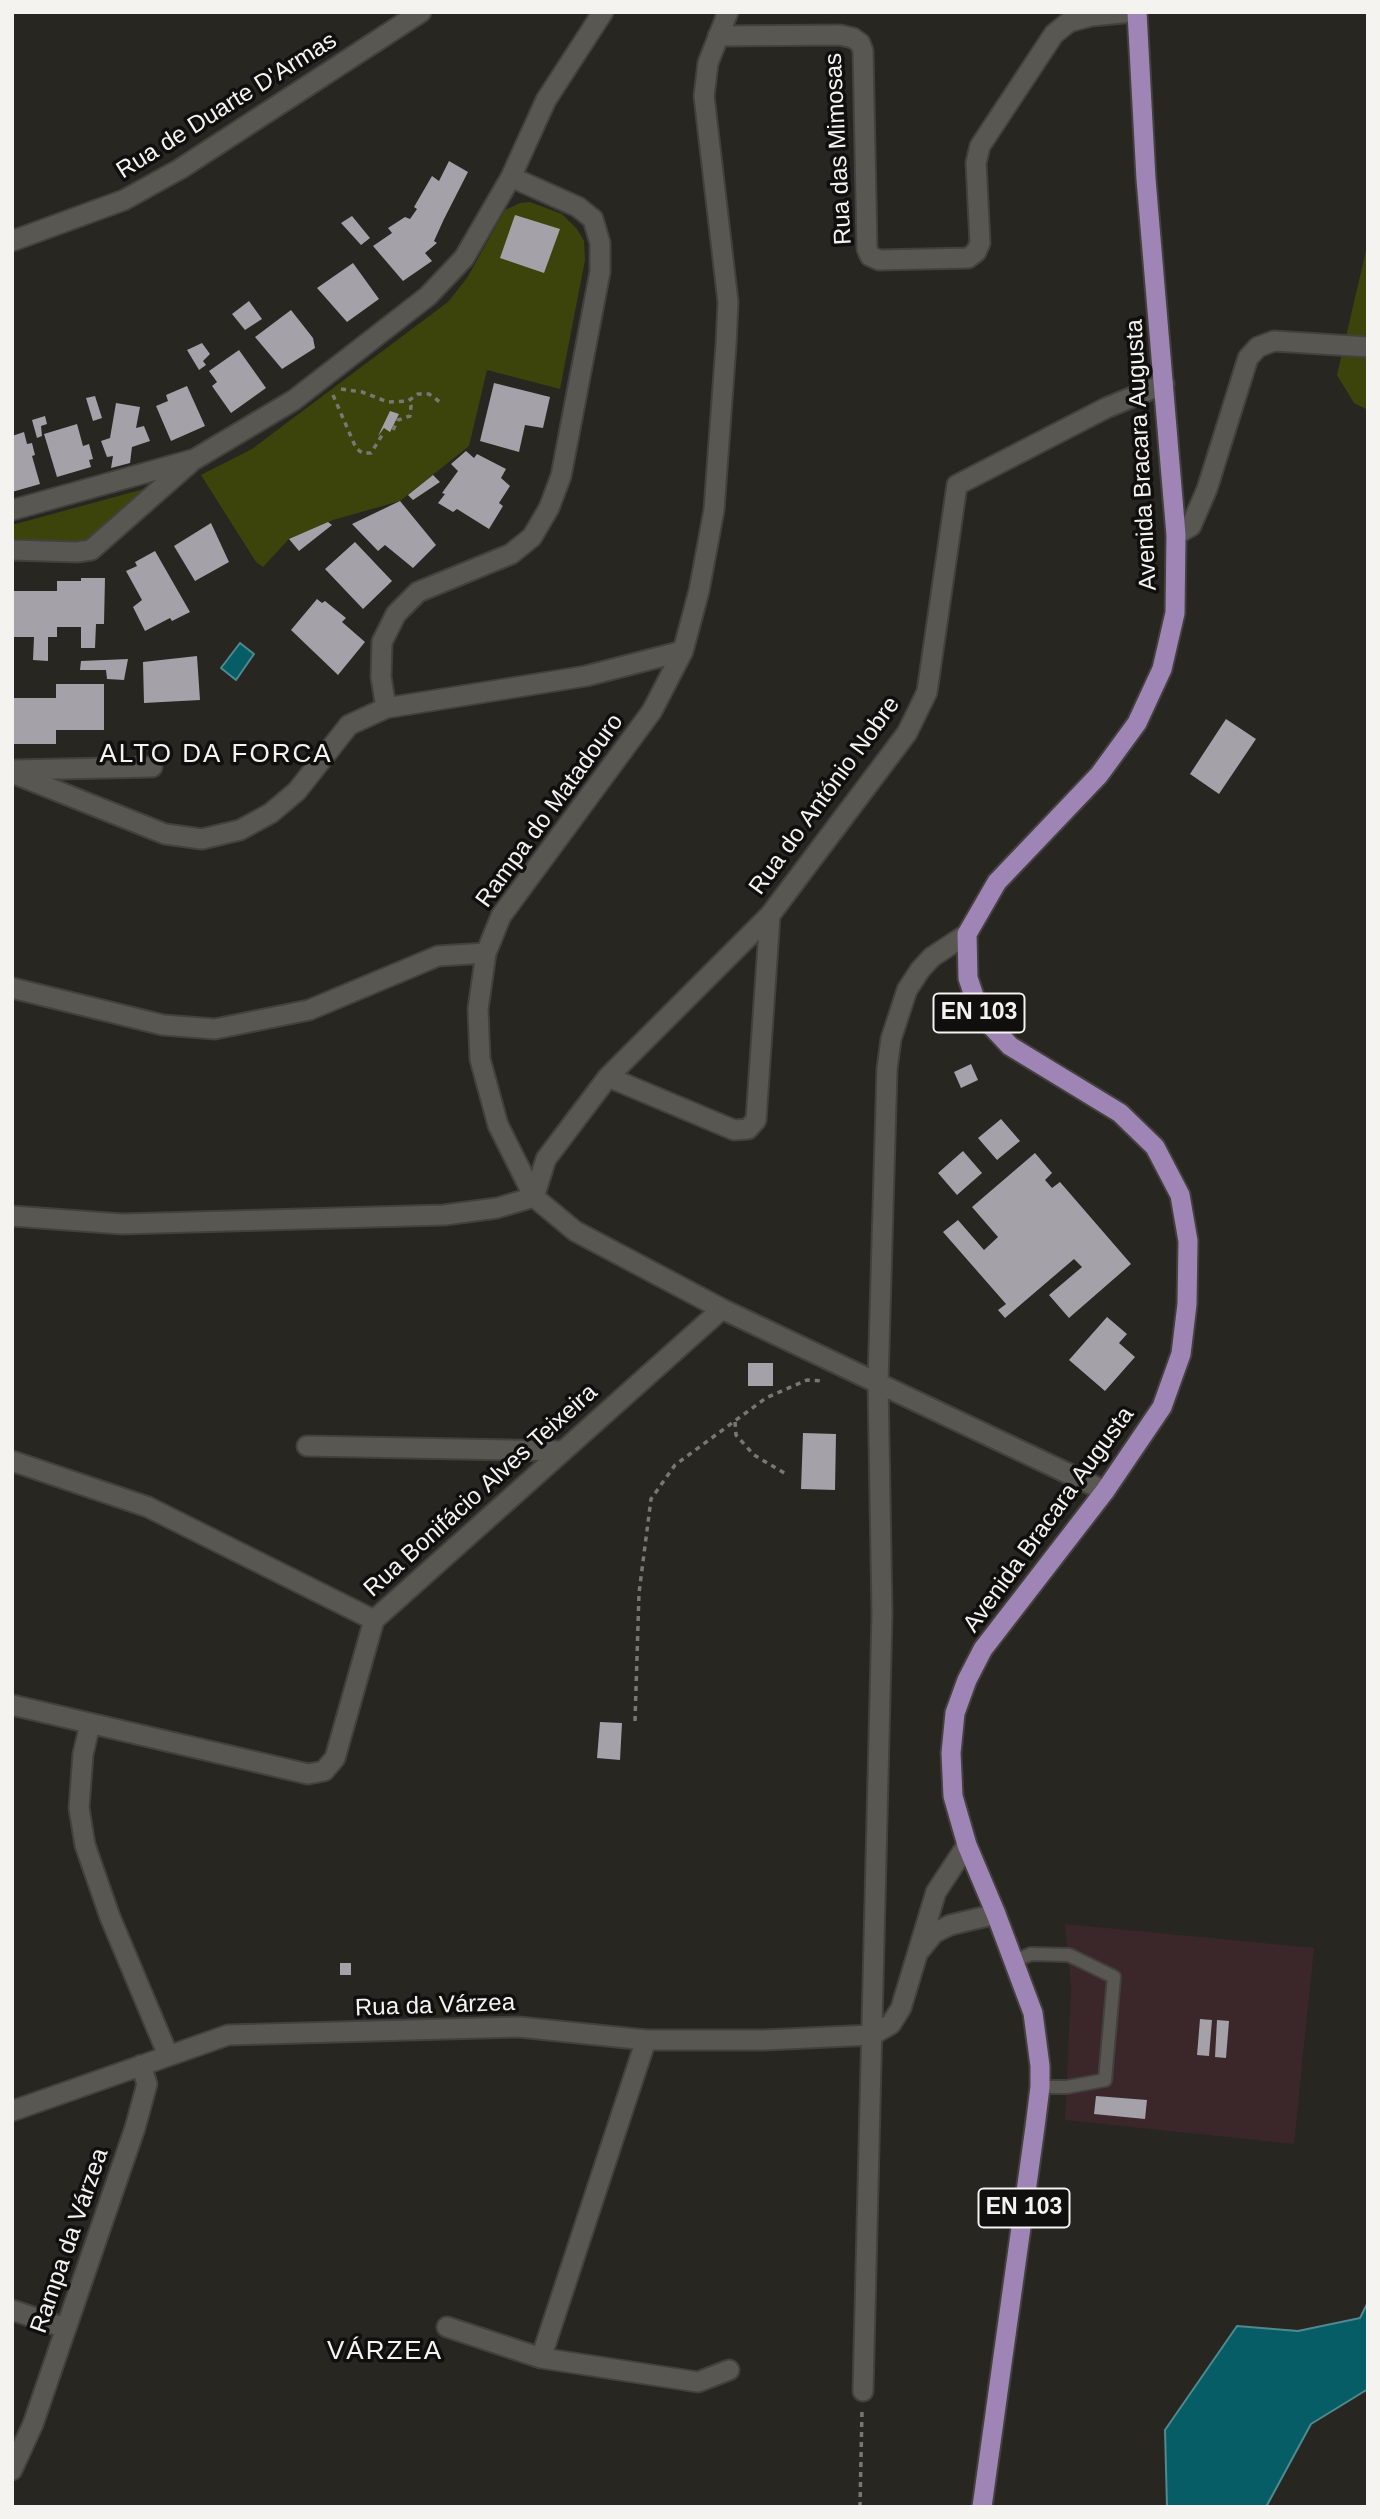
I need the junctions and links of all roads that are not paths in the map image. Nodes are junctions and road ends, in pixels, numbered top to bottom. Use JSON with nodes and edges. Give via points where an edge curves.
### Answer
{"nodes":[{"id":1,"x":421,"y":12,"type":"edge"},
{"id":2,"x":603,"y":12,"type":"edge"},
{"id":3,"x":728,"y":12,"type":"edge"},
{"id":4,"x":1135,"y":12,"type":"edge"},
{"id":5,"x":718,"y":36,"type":"junction"},
{"id":6,"x":511,"y":177,"type":"junction"},
{"id":7,"x":12,"y":241,"type":"edge"},
{"id":8,"x":1368,"y":347,"type":"edge"},
{"id":9,"x":1164,"y":384,"type":"junction"},
{"id":10,"x":195,"y":459,"type":"junction"},
{"id":11,"x":12,"y":510,"type":"edge"},
{"id":12,"x":1176,"y":535,"type":"junction"},
{"id":13,"x":12,"y":550,"type":"edge"},
{"id":14,"x":682,"y":651,"type":"junction"},
{"id":15,"x":386,"y":708,"type":"junction"},
{"id":16,"x":152,"y":767,"type":"dead end"},
{"id":17,"x":12,"y":771,"type":"edge"},
{"id":18,"x":770,"y":915,"type":"junction"},
{"id":19,"x":967,"y":934,"type":"junction"},
{"id":20,"x":486,"y":953,"type":"junction"},
{"id":21,"x":12,"y":988,"type":"edge"},
{"id":22,"x":608,"y":1077,"type":"junction"},
{"id":23,"x":534,"y":1197,"type":"junction"},
{"id":24,"x":12,"y":1216,"type":"edge"},
{"id":25,"x":722,"y":1309,"type":"junction"},
{"id":26,"x":878,"y":1382,"type":"junction"},
{"id":27,"x":307,"y":1446,"type":"dead end"},
{"id":28,"x":562,"y":1451,"type":"junction"},
{"id":29,"x":12,"y":1461,"type":"edge"},
{"id":30,"x":1105,"y":1491,"type":"junction"},
{"id":31,"x":374,"y":1620,"type":"junction"},
{"id":32,"x":12,"y":1705,"type":"edge"},
{"id":33,"x":90,"y":1724,"type":"junction"},
{"id":34,"x":967,"y":1845,"type":"junction"},
{"id":35,"x":996,"y":1914,"type":"junction"},
{"id":36,"x":918,"y":1952,"type":"junction"},
{"id":37,"x":1014,"y":1961,"type":"junction"},
{"id":38,"x":872,"y":2035,"type":"junction"},
{"id":39,"x":646,"y":2040,"type":"junction"},
{"id":40,"x":168,"y":2055,"type":"junction"},
{"id":41,"x":141,"y":2065,"type":"junction"},
{"id":42,"x":1040,"y":2087,"type":"junction"},
{"id":43,"x":12,"y":2111,"type":"edge"},
{"id":44,"x":12,"y":2310,"type":"edge"},
{"id":45,"x":447,"y":2327,"type":"dead end"},
{"id":46,"x":65,"y":2328,"type":"junction"},
{"id":47,"x":541,"y":2358,"type":"junction"},
{"id":48,"x":729,"y":2370,"type":"dead end"},
{"id":49,"x":863,"y":2391,"type":"road end"},
{"id":50,"x":12,"y":2470,"type":"edge"},
{"id":51,"x":982,"y":2507,"type":"edge"}],
"edges":[{"from":1,"to":7,"type":"street","name":"Rua de Duarte D'Armas","via":[[169,175],[124,200]]},
{"from":2,"to":6,"type":"street","via":[[546,100]]},
{"from":3,"to":5,"type":"street","name":"Rampa do Matadouro"},
{"from":4,"to":5,"type":"street","name":"Rua das Mimosas","via":[[1069,22],[1039,56],[980,146],[976,163],[980,243],[968,258],[880,260],[870,256],[860,43],[840,35]]},
{"from":4,"to":9,"type":"main road","name":"Avenida Bracara Augusta"},
{"from":5,"to":14,"type":"street","name":"Rampa do Matadouro","via":[[708,63],[704,96],[728,302],[726,345],[714,510]]},
{"from":6,"to":10,"type":"street","via":[[464,258],[428,296],[294,400]]},
{"from":6,"to":15,"type":"street","via":[[578,207],[593,219],[600,243],[600,272],[561,476],[532,537],[511,554],[418,592],[396,614],[382,642]]},
{"from":8,"to":12,"type":"street","via":[[1274,341],[1258,347],[1248,358],[1191,526]]},
{"from":9,"to":12,"type":"main road","name":"Avenida Bracara Augusta"},
{"from":9,"to":18,"type":"street","name":"Rua do António Nobre","via":[[1106,408],[957,485],[927,692],[906,733]]},
{"from":10,"to":11,"type":"street"},
{"from":10,"to":13,"type":"street","via":[[91,550]]},
{"from":12,"to":19,"type":"main road","name":"Avenida Bracara Augusta","via":[[1175,613],[1162,669],[1137,723],[1099,775],[996,882]]},
{"from":14,"to":15,"type":"street","via":[[586,676]]},
{"from":14,"to":20,"type":"street","name":"Rampa do Matadouro","via":[[652,711],[501,916]]},
{"from":15,"to":17,"type":"street","via":[[349,725],[297,790],[271,813],[240,830],[202,839],[165,834]]},
{"from":16,"to":17,"type":"street"},
{"from":18,"to":22,"type":"street","name":"Rua do António Nobre"},
{"from":18,"to":22,"type":"street","via":[[756,1120],[748,1129],[734,1130]]},
{"from":19,"to":26,"type":"street","via":[[920,970],[907,989],[891,1038],[885,1096]]},
{"from":19,"to":30,"type":"main road","name":"Avenida Bracara Augusta","number":"EN 103","via":[[968,978],[980,1014],[1010,1046],[1119,1113],[1155,1147],[1180,1195],[1188,1241],[1181,1354],[1162,1407]]},
{"from":20,"to":21,"type":"street","via":[[438,956],[309,1010],[215,1029],[163,1026]]},
{"from":20,"to":23,"type":"street","name":"Rampa do Matadouro","via":[[478,1009],[480,1059],[498,1125]]},
{"from":22,"to":23,"type":"street","name":"Rua do António Nobre","via":[[546,1159]]},
{"from":23,"to":24,"type":"street","via":[[497,1208],[444,1215],[375,1218],[122,1224]]},
{"from":23,"to":25,"type":"street","name":"Rampa do Matadouro","via":[[575,1231]]},
{"from":25,"to":26,"type":"street","name":"Rampa do Matadouro"},
{"from":25,"to":28,"type":"street","name":"Rua Bonifácio Alves Teixeira"},
{"from":26,"to":30,"type":"street","name":"Rampa do Matadouro"},
{"from":26,"to":38,"type":"street","via":[[882,1614]]},
{"from":27,"to":28,"type":"street"},
{"from":28,"to":31,"type":"street","name":"Rua Bonifácio Alves Teixeira"},
{"from":29,"to":31,"type":"street","via":[[148,1507]]},
{"from":30,"to":34,"type":"main road","name":"Avenida Bracara Augusta","number":"EN 103","via":[[983,1649],[967,1680],[955,1713],[951,1753],[953,1796]]},
{"from":31,"to":33,"type":"street","name":"Rua Bonifácio Alves Teixeira","via":[[335,1758],[324,1771],[308,1774]]},
{"from":32,"to":33,"type":"street"},
{"from":33,"to":40,"type":"street","via":[[79,1808],[85,1845]]},
{"from":34,"to":35,"type":"main road","name":"Avenida Bracara Augusta","number":"EN 103"},
{"from":34,"to":36,"type":"street","via":[[936,1892]]},
{"from":35,"to":36,"type":"street","via":[[950,1925],[934,1933]]},
{"from":35,"to":37,"type":"main road","number":"EN 103"},
{"from":36,"to":38,"type":"street","via":[[901,2008],[891,2024]]},
{"from":37,"to":42,"type":"main road","number":"EN 103","via":[[1033,2013]]},
{"from":37,"to":42,"type":"lane","via":[[1031,1954],[1069,1955],[1114,1976],[1105,2080]]},
{"from":38,"to":39,"type":"street","name":"Rua da Várzea"},
{"from":38,"to":49,"type":"street"},
{"from":39,"to":40,"type":"street","name":"Rua da Várzea","via":[[519,2027],[228,2035]]},
{"from":39,"to":47,"type":"street"},
{"from":40,"to":41,"type":"street","name":"Rua da Várzea"},
{"from":41,"to":43,"type":"street","name":"Rua da Várzea"},
{"from":41,"to":46,"type":"street","name":"Rampa da Várzea","via":[[147,2084],[135,2128]]},
{"from":42,"to":51,"type":"main road","number":"EN 103"},
{"from":44,"to":46,"type":"street"},
{"from":45,"to":47,"type":"street"},
{"from":46,"to":50,"type":"street","name":"Rampa da Várzea","via":[[33,2424]]},
{"from":47,"to":48,"type":"street","via":[[698,2382]]}]}
